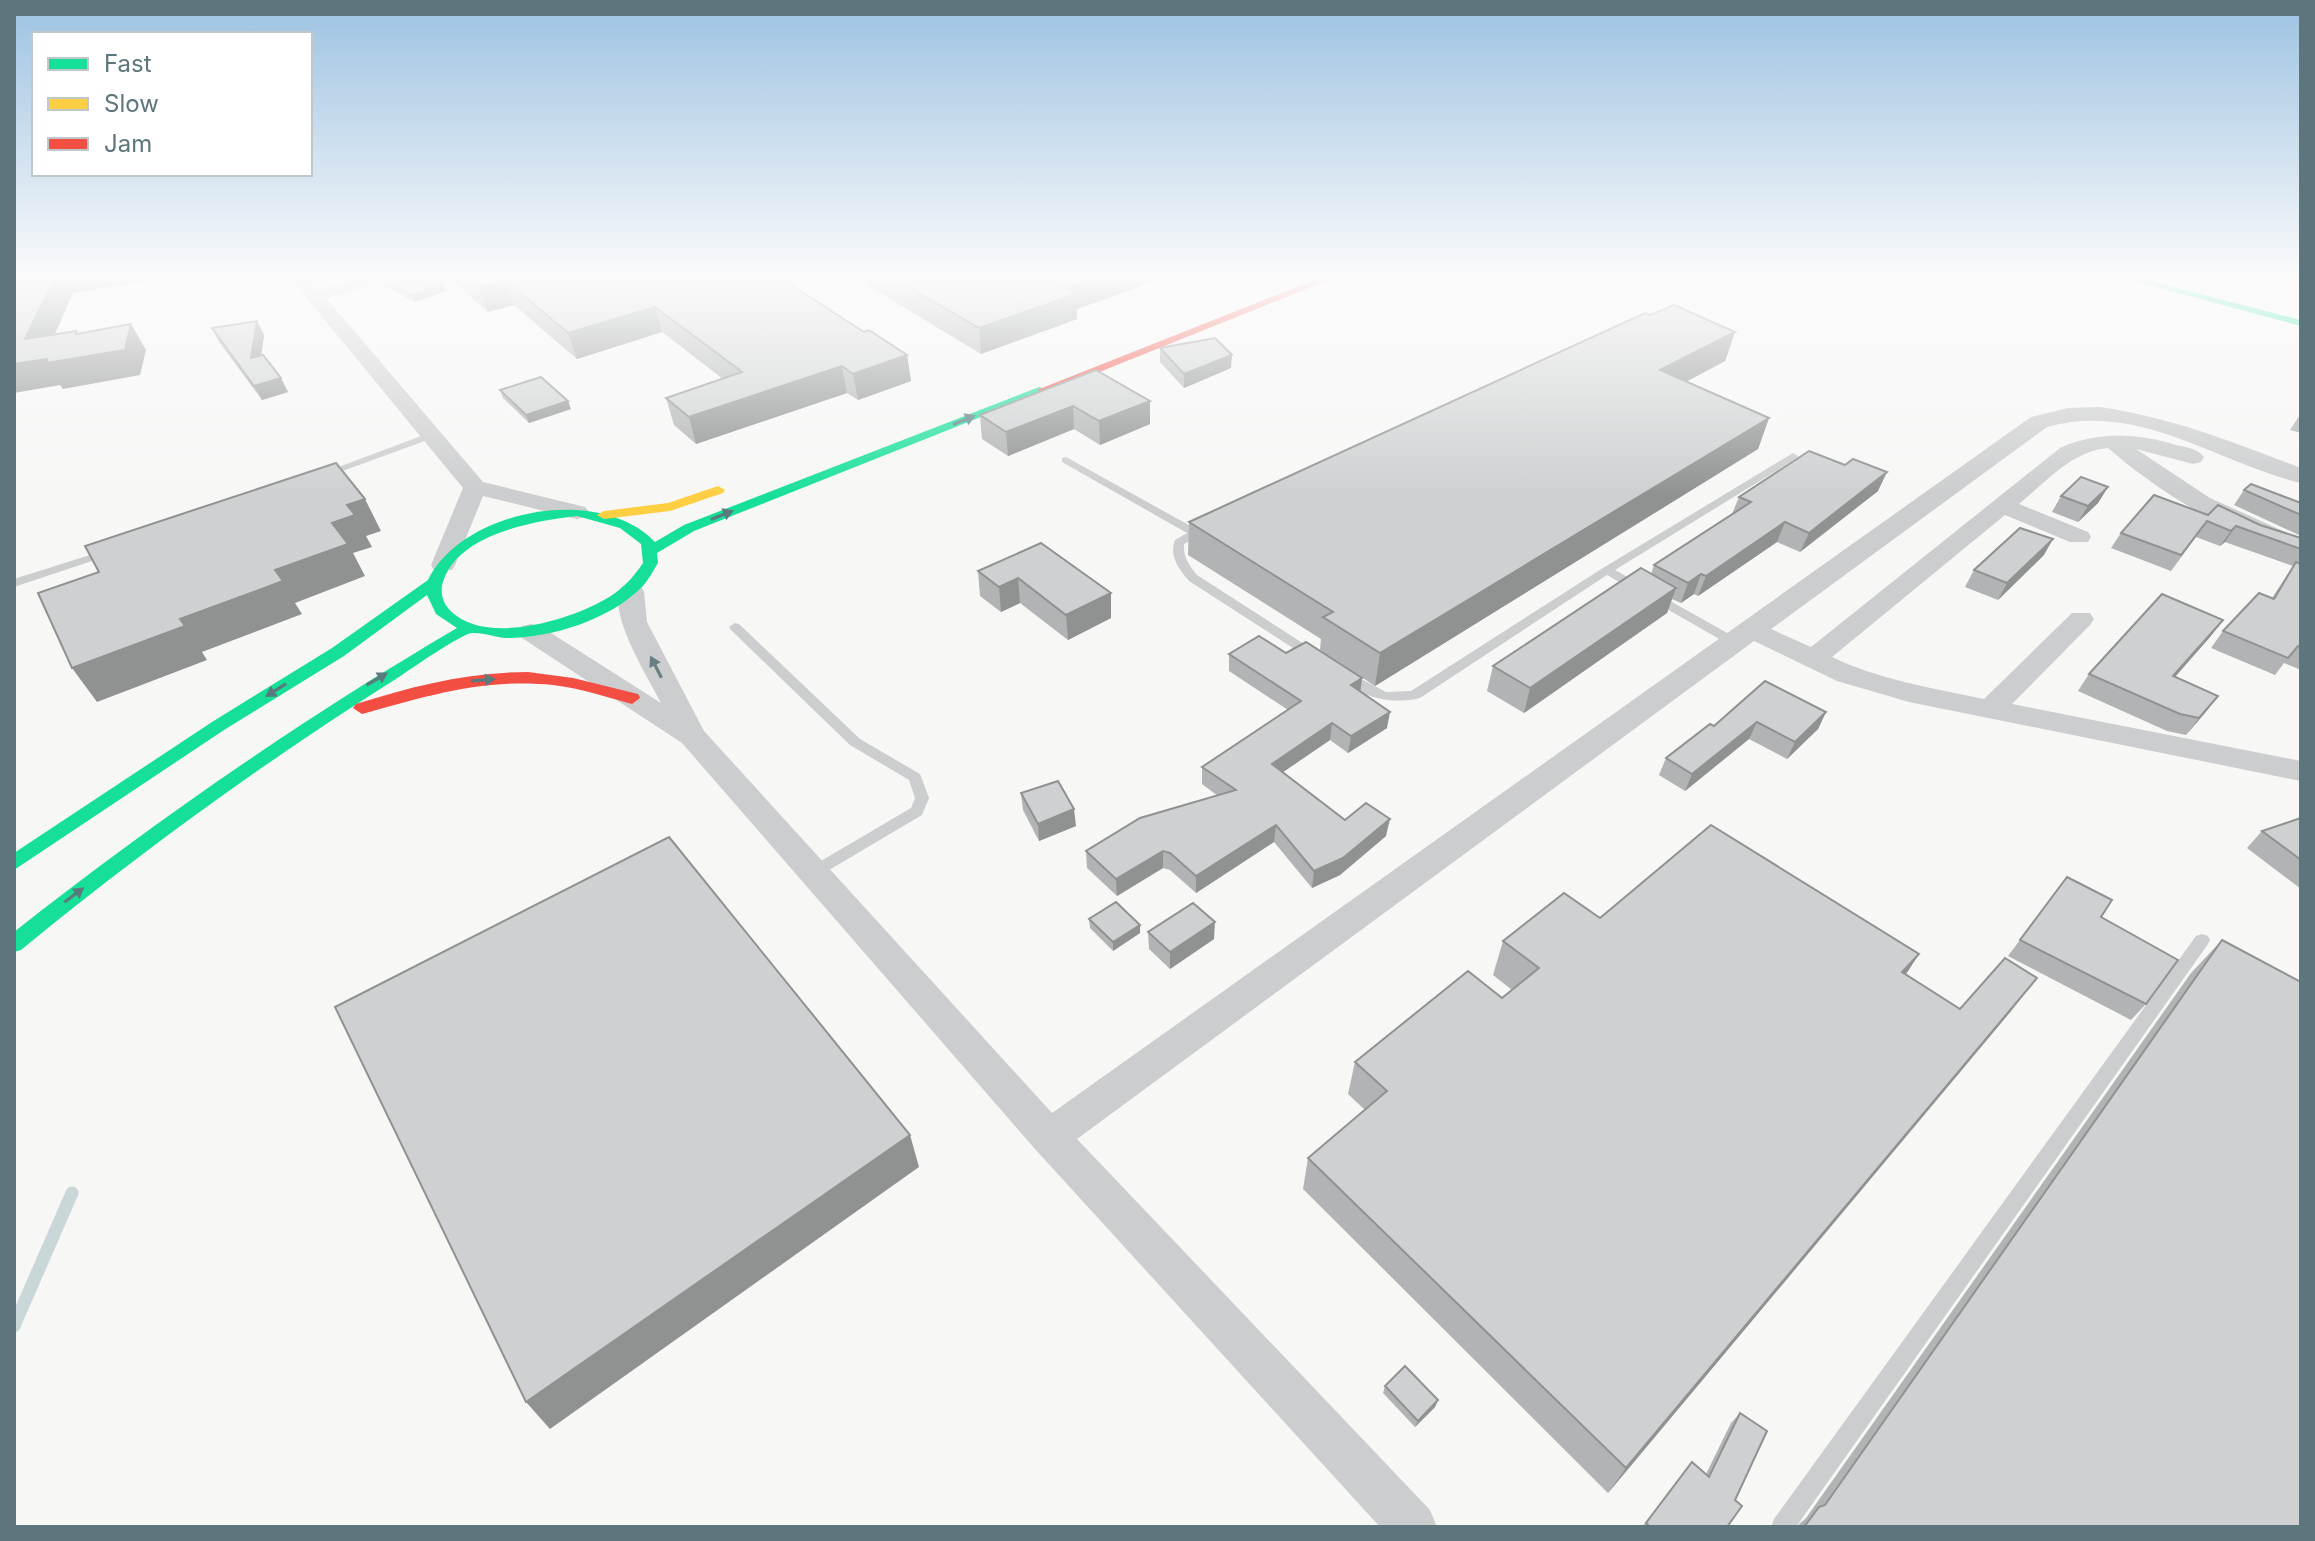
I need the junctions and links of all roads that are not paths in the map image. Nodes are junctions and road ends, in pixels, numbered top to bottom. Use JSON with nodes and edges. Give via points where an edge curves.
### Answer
{"nodes":[{"id":1,"x":360,"y":351,"type":"edge"},
{"id":2,"x":1142,"y":351,"type":"edge"},
{"id":3,"x":429,"y":436,"type":"junction"},
{"id":4,"x":2113,"y":441,"type":"junction"},
{"id":5,"x":1793,"y":456,"type":"dead end"},
{"id":6,"x":1066,"y":460,"type":"dead end"},
{"id":7,"x":2301,"y":476,"type":"edge"},
{"id":8,"x":312,"y":479,"type":"edge"},
{"id":9,"x":730,"y":486,"type":"dead end"},
{"id":10,"x":475,"y":487,"type":"junction"},
{"id":11,"x":2301,"y":496,"type":"edge"},
{"id":12,"x":2003,"y":506,"type":"junction"},
{"id":13,"x":577,"y":512,"type":"junction"},
{"id":14,"x":604,"y":515,"type":"junction"},
{"id":15,"x":1223,"y":520,"type":"edge"},
{"id":16,"x":1195,"y":533,"type":"junction"},
{"id":17,"x":2079,"y":537,"type":"dead end"},
{"id":18,"x":122,"y":548,"type":"edge"},
{"id":19,"x":2301,"y":548,"type":"edge"},
{"id":20,"x":652,"y":550,"type":"junction"},
{"id":21,"x":1607,"y":570,"type":"junction"},
{"id":22,"x":438,"y":574,"type":"junction"},
{"id":23,"x":14,"y":583,"type":"edge"},
{"id":24,"x":631,"y":591,"type":"junction"},
{"id":25,"x":2081,"y":619,"type":"dead end"},
{"id":26,"x":735,"y":627,"type":"dead end"},
{"id":27,"x":467,"y":629,"type":"junction"},
{"id":28,"x":531,"y":632,"type":"junction"},
{"id":29,"x":1743,"y":636,"type":"junction"},
{"id":30,"x":1813,"y":659,"type":"junction"},
{"id":31,"x":1324,"y":663,"type":"edge"},
{"id":32,"x":1337,"y":671,"type":"edge"},
{"id":33,"x":632,"y":698,"type":"junction"},
{"id":34,"x":1990,"y":709,"type":"junction"},
{"id":35,"x":300,"y":729,"type":"junction"},
{"id":36,"x":692,"y":736,"type":"junction"},
{"id":37,"x":2301,"y":771,"type":"edge"},
{"id":38,"x":14,"y":863,"type":"edge"},
{"id":39,"x":814,"y":872,"type":"junction"},
{"id":40,"x":2202,"y":940,"type":"dead end"},
{"id":41,"x":14,"y":944,"type":"edge"},
{"id":42,"x":1049,"y":1137,"type":"junction"},
{"id":43,"x":1413,"y":1527,"type":"edge"},
{"id":44,"x":1782,"y":1527,"type":"edge"}],
"edges":[{"from":1,"to":3,"type":"street"},
{"from":20,"to":2,"type":"street","one_way":true,"via":[[689,528]]},
{"from":3,"to":8,"type":"lane"},
{"from":3,"to":10,"type":"street"},
{"from":4,"to":11,"type":"street","via":[[2165,447]]},
{"from":4,"to":12,"type":"street","via":[[2082,445],[2068,453]]},
{"from":4,"to":19,"type":"street","via":[[2167,486]]},
{"from":5,"to":21,"type":"lane"},
{"from":6,"to":16,"type":"lane"},
{"from":7,"to":29,"type":"street","via":[[2123,415],[2058,413]]},
{"from":9,"to":14,"type":"street","via":[[670,507]]},
{"from":10,"to":13,"type":"street"},
{"from":10,"to":22,"type":"street"},
{"from":12,"to":17,"type":"street"},
{"from":12,"to":30,"type":"street"},
{"from":13,"to":14,"type":"street"},
{"from":13,"to":22,"type":"street","via":[[516,522],[487,533],[462,548]]},
{"from":14,"to":20,"type":"street","via":[[627,521],[645,534]]},
{"from":15,"to":16,"type":"lane"},
{"from":16,"to":31,"type":"lane","via":[[1179,542],[1177,551],[1180,564],[1193,578]]},
{"from":18,"to":23,"type":"lane"},
{"from":20,"to":24,"type":"street","via":[[648,570]]},
{"from":21,"to":29,"type":"lane"},
{"from":21,"to":32,"type":"lane","via":[[1415,695],[1376,696]]},
{"from":22,"to":27,"type":"street","via":[[433,602],[445,618]]},
{"from":22,"to":38,"type":"street","one_way":true,"via":[[338,652]]},
{"from":24,"to":28,"type":"street","via":[[566,625]]},
{"from":36,"to":24,"type":"street","one_way":true,"via":[[634,622]]},
{"from":25,"to":34,"type":"street"},
{"from":26,"to":39,"type":"lane","via":[[855,742],[915,777],[922,798],[917,811]]},
{"from":27,"to":28,"type":"street"},
{"from":35,"to":27,"type":"street","one_way":true},
{"from":28,"to":33,"type":"street"},
{"from":29,"to":30,"type":"street"},
{"from":29,"to":42,"type":"street"},
{"from":30,"to":34,"type":"street","via":[[1909,693]]},
{"from":35,"to":33,"type":"street","one_way":true,"via":[[413,691],[464,681],[553,680]]},
{"from":33,"to":36,"type":"street"},
{"from":34,"to":37,"type":"street"},
{"from":41,"to":35,"type":"street","one_way":true},
{"from":36,"to":39,"type":"street"},
{"from":39,"to":42,"type":"street"},
{"from":40,"to":44,"type":"lane"},
{"from":42,"to":43,"type":"street"}]}
